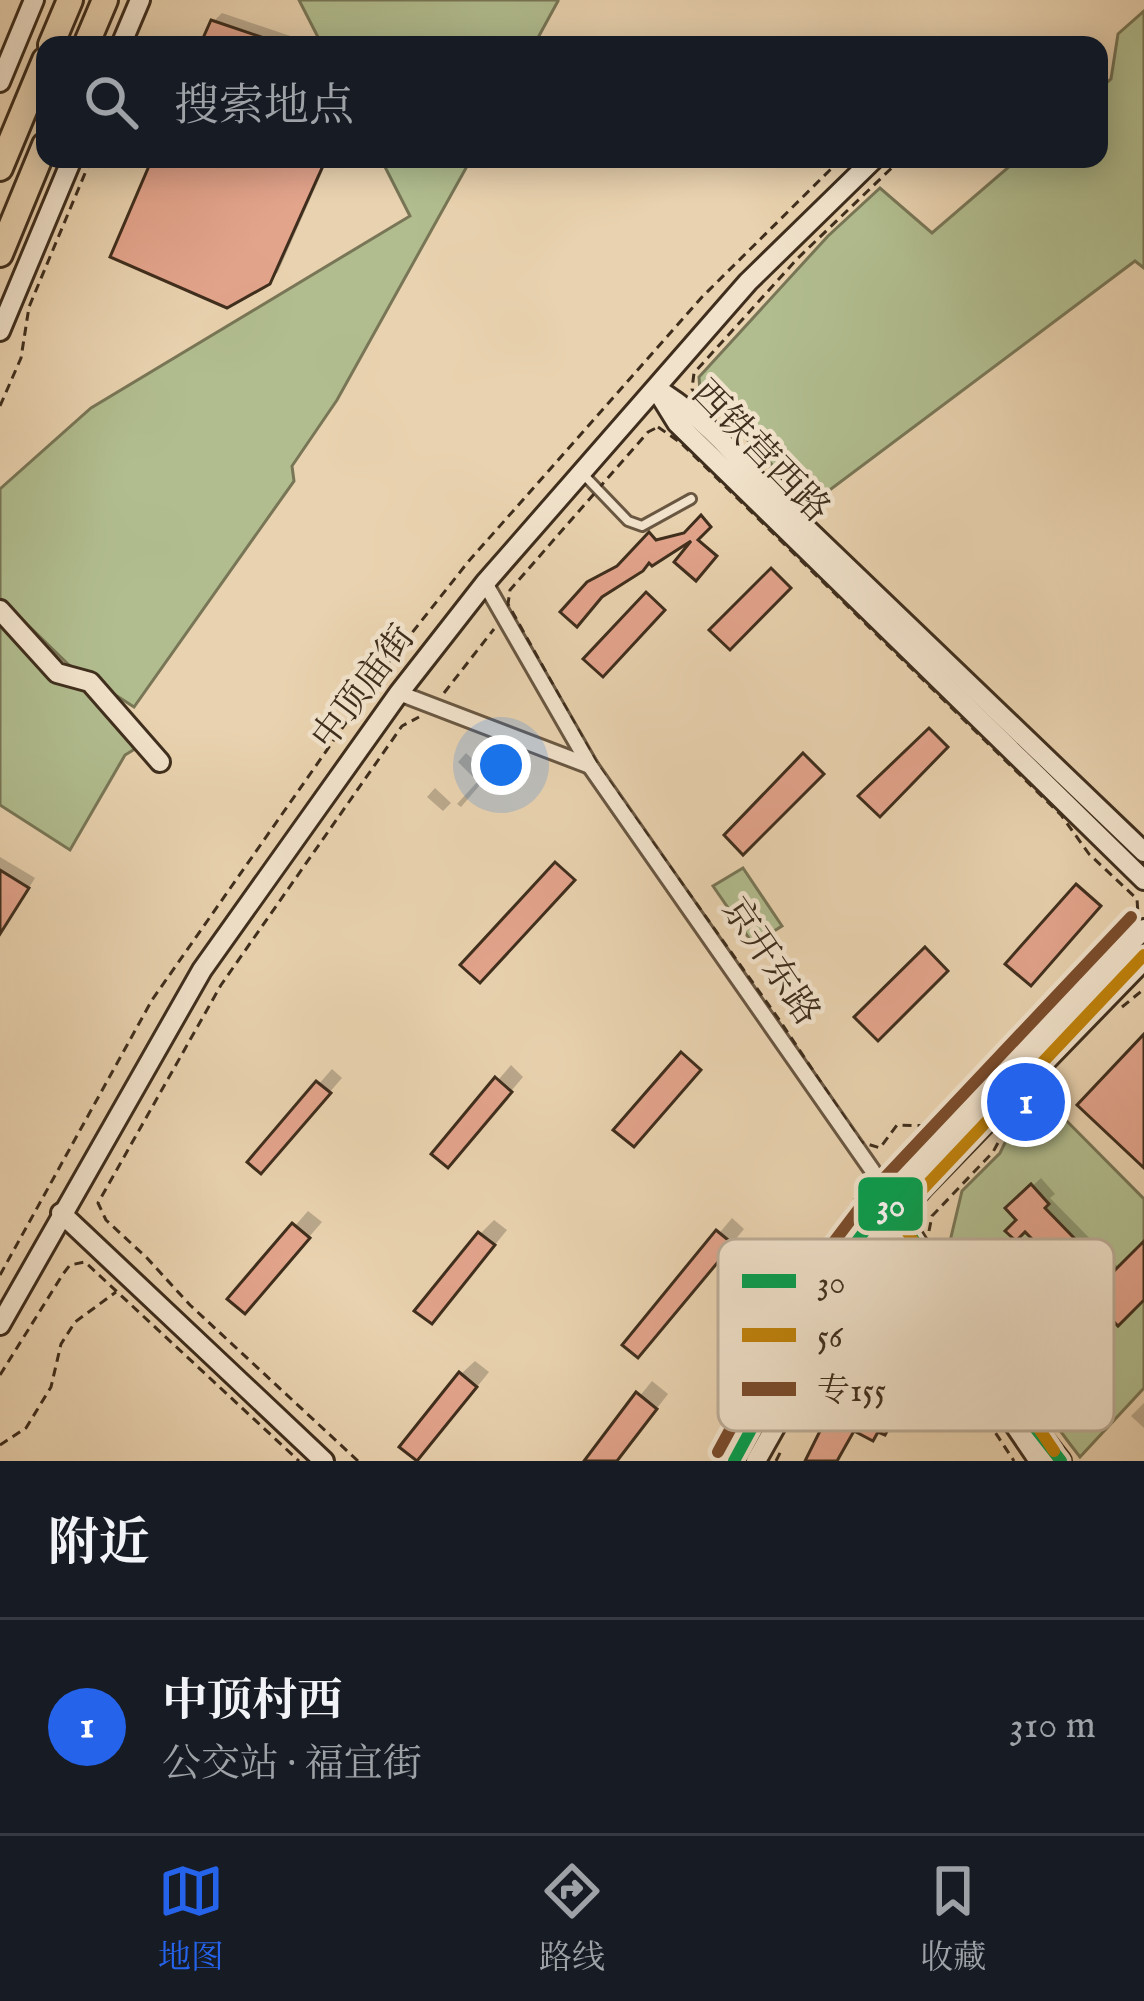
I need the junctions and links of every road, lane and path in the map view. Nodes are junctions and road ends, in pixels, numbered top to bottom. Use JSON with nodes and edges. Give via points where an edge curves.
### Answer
{"nodes":[{"id":1,"x":34,"y":0,"type":"edge"},
{"id":2,"x":70,"y":0,"type":"edge"},
{"id":3,"x":105,"y":0,"type":"edge"},
{"id":4,"x":140,"y":0,"type":"edge"},
{"id":5,"x":55,"y":36,"type":"edge"},
{"id":6,"x":90,"y":36,"type":"edge"},
{"id":7,"x":125,"y":36,"type":"edge"},
{"id":8,"x":36,"y":81,"type":"edge"},
{"id":9,"x":0,"y":82,"type":"edge"},
{"id":10,"x":0,"y":167,"type":"edge"},
{"id":11,"x":36,"y":167,"type":"edge"},
{"id":12,"x":69,"y":168,"type":"edge"},
{"id":13,"x":87,"y":168,"type":"edge"},
{"id":14,"x":865,"y":168,"type":"edge"},
{"id":15,"x":892,"y":168,"type":"edge"},
{"id":16,"x":0,"y":254,"type":"edge"},
{"id":17,"x":0,"y":331,"type":"edge"},
{"id":18,"x":656,"y":388,"type":"junction"},
{"id":19,"x":696,"y":395,"type":"dead end"},
{"id":20,"x":0,"y":406,"type":"edge"},
{"id":21,"x":747,"y":446,"type":"dead end"},
{"id":22,"x":582,"y":473,"type":"junction"},
{"id":23,"x":598,"y":489,"type":"junction"},
{"id":24,"x":691,"y":499,"type":"dead end"},
{"id":25,"x":814,"y":512,"type":"dead end"},
{"id":26,"x":485,"y":583,"type":"junction"},
{"id":27,"x":0,"y":610,"type":"edge"},
{"id":28,"x":495,"y":628,"type":"dead end"},
{"id":29,"x":399,"y":693,"type":"junction"},
{"id":30,"x":444,"y":693,"type":"dead end"},
{"id":31,"x":426,"y":716,"type":"dead end"},
{"id":32,"x":160,"y":762,"type":"dead end"},
{"id":33,"x":590,"y":766,"type":"junction"},
{"id":34,"x":1144,"y":852,"type":"edge"},
{"id":35,"x":1142,"y":893,"type":"edge"},
{"id":36,"x":1144,"y":929,"type":"edge"},
{"id":37,"x":1144,"y":960,"type":"edge"},
{"id":38,"x":1144,"y":989,"type":"edge"},
{"id":39,"x":1114,"y":1013,"type":"dead end"},
{"id":40,"x":1011,"y":1119,"type":"dead end"},
{"id":41,"x":862,"y":1180,"type":"dead end"},
{"id":42,"x":894,"y":1207,"type":"junction"},
{"id":43,"x":62,"y":1214,"type":"junction"},
{"id":44,"x":885,"y":1232,"type":"junction"},
{"id":45,"x":830,"y":1239,"type":"edge"},
{"id":46,"x":863,"y":1239,"type":"edge"},
{"id":47,"x":881,"y":1239,"type":"edge"},
{"id":48,"x":890,"y":1239,"type":"edge"},
{"id":49,"x":914,"y":1239,"type":"edge"},
{"id":50,"x":930,"y":1239,"type":"edge"},
{"id":51,"x":117,"y":1291,"type":"junction"},
{"id":52,"x":0,"y":1325,"type":"edge"},
{"id":53,"x":0,"y":1375,"type":"edge"},
{"id":54,"x":750,"y":1431,"type":"edge"},
{"id":55,"x":773,"y":1431,"type":"edge"},
{"id":56,"x":994,"y":1431,"type":"edge"},
{"id":57,"x":1019,"y":1431,"type":"edge"},
{"id":58,"x":1037,"y":1431,"type":"edge"},
{"id":59,"x":787,"y":1441,"type":"dead end"},
{"id":60,"x":0,"y":1445,"type":"edge"},
{"id":61,"x":299,"y":1461,"type":"edge"},
{"id":62,"x":324,"y":1461,"type":"edge"},
{"id":63,"x":358,"y":1461,"type":"edge"},
{"id":64,"x":734,"y":1461,"type":"edge"},
{"id":65,"x":756,"y":1461,"type":"edge"},
{"id":66,"x":776,"y":1461,"type":"edge"},
{"id":67,"x":1014,"y":1461,"type":"edge"},
{"id":68,"x":1039,"y":1461,"type":"edge"},
{"id":69,"x":1061,"y":1461,"type":"edge"}],
"edges":[{"from":1,"to":9,"type":"street"},
{"from":2,"to":5,"type":"highway"},
{"from":3,"to":6,"type":"highway"},
{"from":4,"to":7,"type":"street"},
{"from":8,"to":10,"type":"highway"},
{"from":11,"to":16,"type":"highway"},
{"from":12,"to":17,"type":"street"},
{"from":13,"to":20,"type":"path","via":[[29,307],[21,358]]},
{"from":14,"to":18,"type":"street","name":"中顶庙街","via":[[748,281]]},
{"from":15,"to":19,"type":"path","via":[[694,373]]},
{"from":18,"to":22,"type":"street","name":"中顶庙街"},
{"from":18,"to":34,"type":"street","name":"西铁营西路","via":[[703,423]]},
{"from":18,"to":35,"type":"street","name":"西铁营西路","via":[[677,423]]},
{"from":21,"to":25,"type":"path"},
{"from":22,"to":23,"type":"lane"},
{"from":22,"to":26,"type":"street","name":"中顶庙街"},
{"from":23,"to":24,"type":"lane","via":[[642,526]]},
{"from":23,"to":35,"type":"path","via":[[648,432],[658,427],[681,443],[1061,815],[1089,854]]},
{"from":23,"to":35,"type":"path","via":[[510,590],[508,604],[598,767],[865,1146],[880,1148],[897,1125],[933,1126],[1138,914]]},
{"from":26,"to":29,"type":"street","name":"中顶庙街"},
{"from":26,"to":33,"type":"street"},
{"from":27,"to":32,"type":"street","via":[[57,673],[90,682]]},
{"from":28,"to":30,"type":"path"},
{"from":29,"to":33,"type":"street"},
{"from":29,"to":43,"type":"street","name":"中顶庙街","via":[[202,970]]},
{"from":31,"to":63,"type":"path","via":[[402,726],[221,985],[98,1203],[190,1305]]},
{"from":33,"to":42,"type":"street","name":"京开东路"},
{"from":36,"to":42,"type":"street"},
{"from":37,"to":42,"type":"street"},
{"from":38,"to":39,"type":"path"},
{"from":40,"to":50,"type":"path","via":[[993,1152],[932,1216]]},
{"from":41,"to":45,"type":"path"},
{"from":42,"to":44,"type":"street"},
{"from":42,"to":46,"type":"street"},
{"from":42,"to":49,"type":"street","name":"京开东路"},
{"from":43,"to":52,"type":"street","name":"中顶庙街"},
{"from":43,"to":62,"type":"street"},
{"from":44,"to":47,"type":"street"},
{"from":44,"to":48,"type":"street"},
{"from":51,"to":53,"type":"path","via":[[85,1262],[70,1265]]},
{"from":51,"to":60,"type":"path","via":[[75,1322],[51,1387],[26,1427]]},
{"from":51,"to":61,"type":"path"},
{"from":54,"to":64,"type":"street"},
{"from":55,"to":65,"type":"street"},
{"from":56,"to":67,"type":"path"},
{"from":57,"to":68,"type":"street"},
{"from":58,"to":69,"type":"street","name":"京开东路"},
{"from":59,"to":66,"type":"path"}]}
